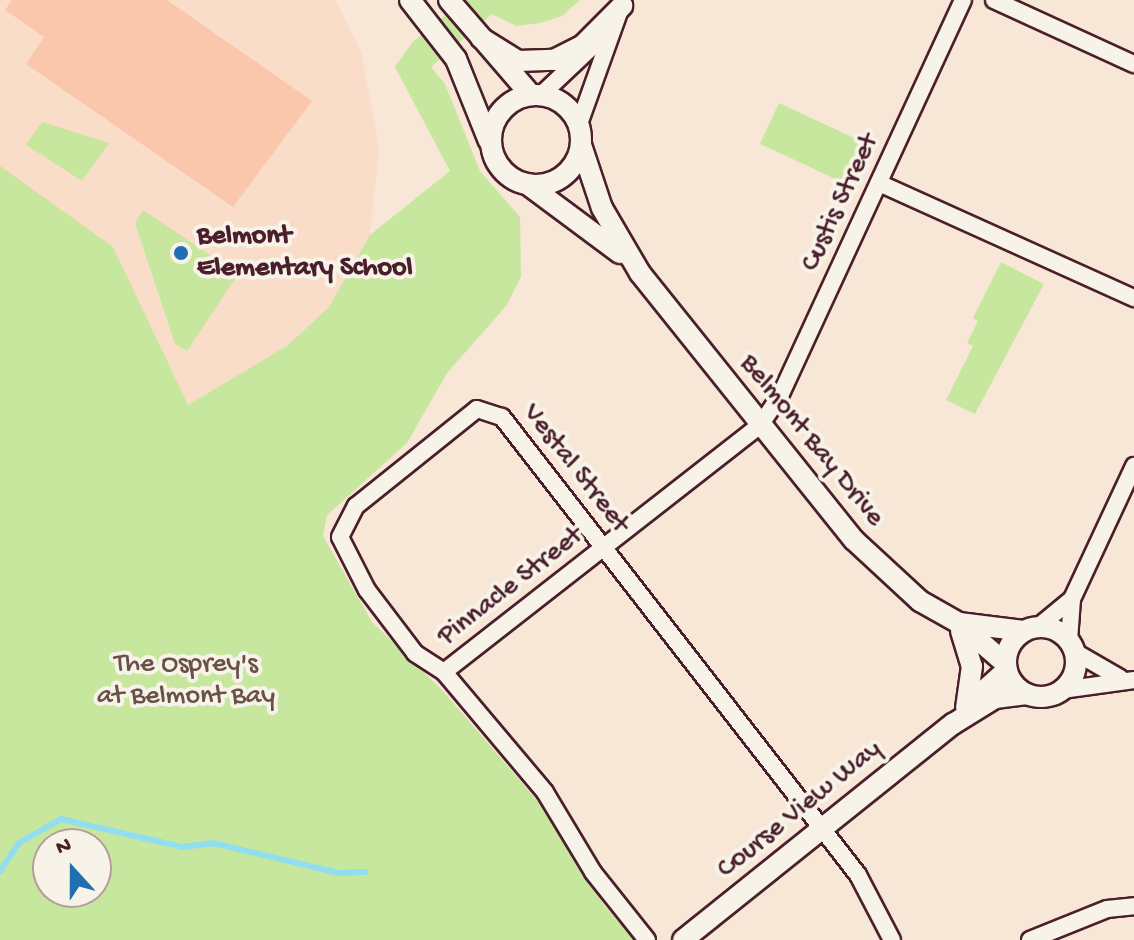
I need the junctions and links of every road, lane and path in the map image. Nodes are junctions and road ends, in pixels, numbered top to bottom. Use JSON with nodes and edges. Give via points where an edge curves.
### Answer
{"nodes":[{"id":1,"x":410,"y":0,"type":"edge"},
{"id":2,"x":449,"y":0,"type":"edge"},
{"id":3,"x":963,"y":0,"type":"edge"},
{"id":4,"x":994,"y":0,"type":"edge"},
{"id":5,"x":621,"y":8,"type":"edge"},
{"id":6,"x":481,"y":38,"type":"junction"},
{"id":7,"x":1134,"y":64,"type":"edge"},
{"id":8,"x":536,"y":95,"type":"junction"},
{"id":9,"x":579,"y":124,"type":"junction"},
{"id":10,"x":581,"y":145,"type":"junction"},
{"id":11,"x":491,"y":147,"type":"junction"},
{"id":12,"x":879,"y":183,"type":"junction"},
{"id":13,"x":527,"y":184,"type":"junction"},
{"id":14,"x":640,"y":273,"type":"junction"},
{"id":15,"x":1134,"y":298,"type":"edge"},
{"id":16,"x":761,"y":424,"type":"junction"},
{"id":17,"x":1134,"y":466,"type":"edge"},
{"id":18,"x":604,"y":547,"type":"junction"},
{"id":19,"x":1072,"y":599,"type":"junction"},
{"id":20,"x":959,"y":623,"type":"junction"},
{"id":21,"x":1031,"y":629,"type":"junction"},
{"id":22,"x":1072,"y":646,"type":"junction"},
{"id":23,"x":1006,"y":667,"type":"junction"},
{"id":24,"x":444,"y":672,"type":"junction"},
{"id":25,"x":1127,"y":679,"type":"edge"},
{"id":26,"x":1062,"y":690,"type":"junction"},
{"id":27,"x":1027,"y":694,"type":"junction"},
{"id":28,"x":959,"y":716,"type":"junction"},
{"id":29,"x":821,"y":828,"type":"junction"},
{"id":30,"x":1134,"y":906,"type":"edge"},
{"id":31,"x":647,"y":940,"type":"edge"},
{"id":32,"x":683,"y":940,"type":"edge"},
{"id":33,"x":892,"y":940,"type":"edge"},
{"id":34,"x":1030,"y":940,"type":"edge"}],
"edges":[{"from":1,"to":11,"type":"street","name":"Belmont Bay Drive","via":[[456,59]]},
{"from":2,"to":6,"type":"street"},
{"from":3,"to":12,"type":"street","name":"Custis Street"},
{"from":4,"to":7,"type":"street"},
{"from":5,"to":6,"type":"street","via":[[582,46],[554,60],[518,61]]},
{"from":5,"to":8,"type":"street"},
{"from":5,"to":9,"type":"street"},
{"from":6,"to":8,"type":"street"},
{"from":8,"to":9,"type":"street","via":[[567,106]]},
{"from":8,"to":11,"type":"street","via":[[500,112]]},
{"from":9,"to":10,"type":"street","name":"Belmont Bay Drive"},
{"from":10,"to":13,"type":"street","via":[[563,177]]},
{"from":10,"to":14,"type":"street","name":"Belmont Bay Drive","via":[[602,208]]},
{"from":11,"to":13,"type":"street","name":"Belmont Bay Drive","via":[[507,175]]},
{"from":12,"to":15,"type":"street"},
{"from":12,"to":16,"type":"street","name":"Custis Street","via":[[780,396]]},
{"from":13,"to":14,"type":"street","name":"Belmont Bay Drive"},
{"from":14,"to":16,"type":"street","name":"Belmont Bay Drive"},
{"from":16,"to":18,"type":"street","name":"Pinnacle Street"},
{"from":16,"to":20,"type":"street","name":"Belmont Bay Drive","via":[[876,563],[920,601]]},
{"from":17,"to":19,"type":"street"},
{"from":18,"to":24,"type":"street","name":"Pinnacle Street"},
{"from":18,"to":24,"type":"street","name":"Vestal Street","via":[[495,410],[465,417],[356,506],[340,526],[367,590],[415,653]]},
{"from":18,"to":29,"type":"street","name":"Vestal Street"},
{"from":19,"to":21,"type":"street"},
{"from":19,"to":22,"type":"street"},
{"from":20,"to":21,"type":"street","name":"Belmont Bay Drive"},
{"from":20,"to":23,"type":"street","name":"Belmont Bay Drive"},
{"from":20,"to":28,"type":"street","via":[[972,666]]},
{"from":21,"to":22,"type":"street","name":"Belmont Bay Drive"},
{"from":21,"to":23,"type":"street","via":[[1009,647]]},
{"from":22,"to":25,"type":"street","name":"Belmont Bay Drive"},
{"from":22,"to":26,"type":"street","via":[[1074,672]]},
{"from":23,"to":27,"type":"street","name":"Belmont Bay Drive"},
{"from":23,"to":28,"type":"street","name":"Course View Way"},
{"from":24,"to":31,"type":"street","name":"Vestal Street","via":[[545,792],[593,872]]},
{"from":25,"to":26,"type":"street","name":"Belmont Bay Drive"},
{"from":26,"to":27,"type":"street","name":"Belmont Bay Drive"},
{"from":27,"to":28,"type":"street","name":"Course View Way","via":[[995,698]]},
{"from":28,"to":29,"type":"street","name":"Course View Way"},
{"from":29,"to":32,"type":"street","name":"Course View Way"},
{"from":29,"to":33,"type":"street","name":"Vestal Street","via":[[868,891]]},
{"from":30,"to":34,"type":"street","via":[[1107,909]]}]}
